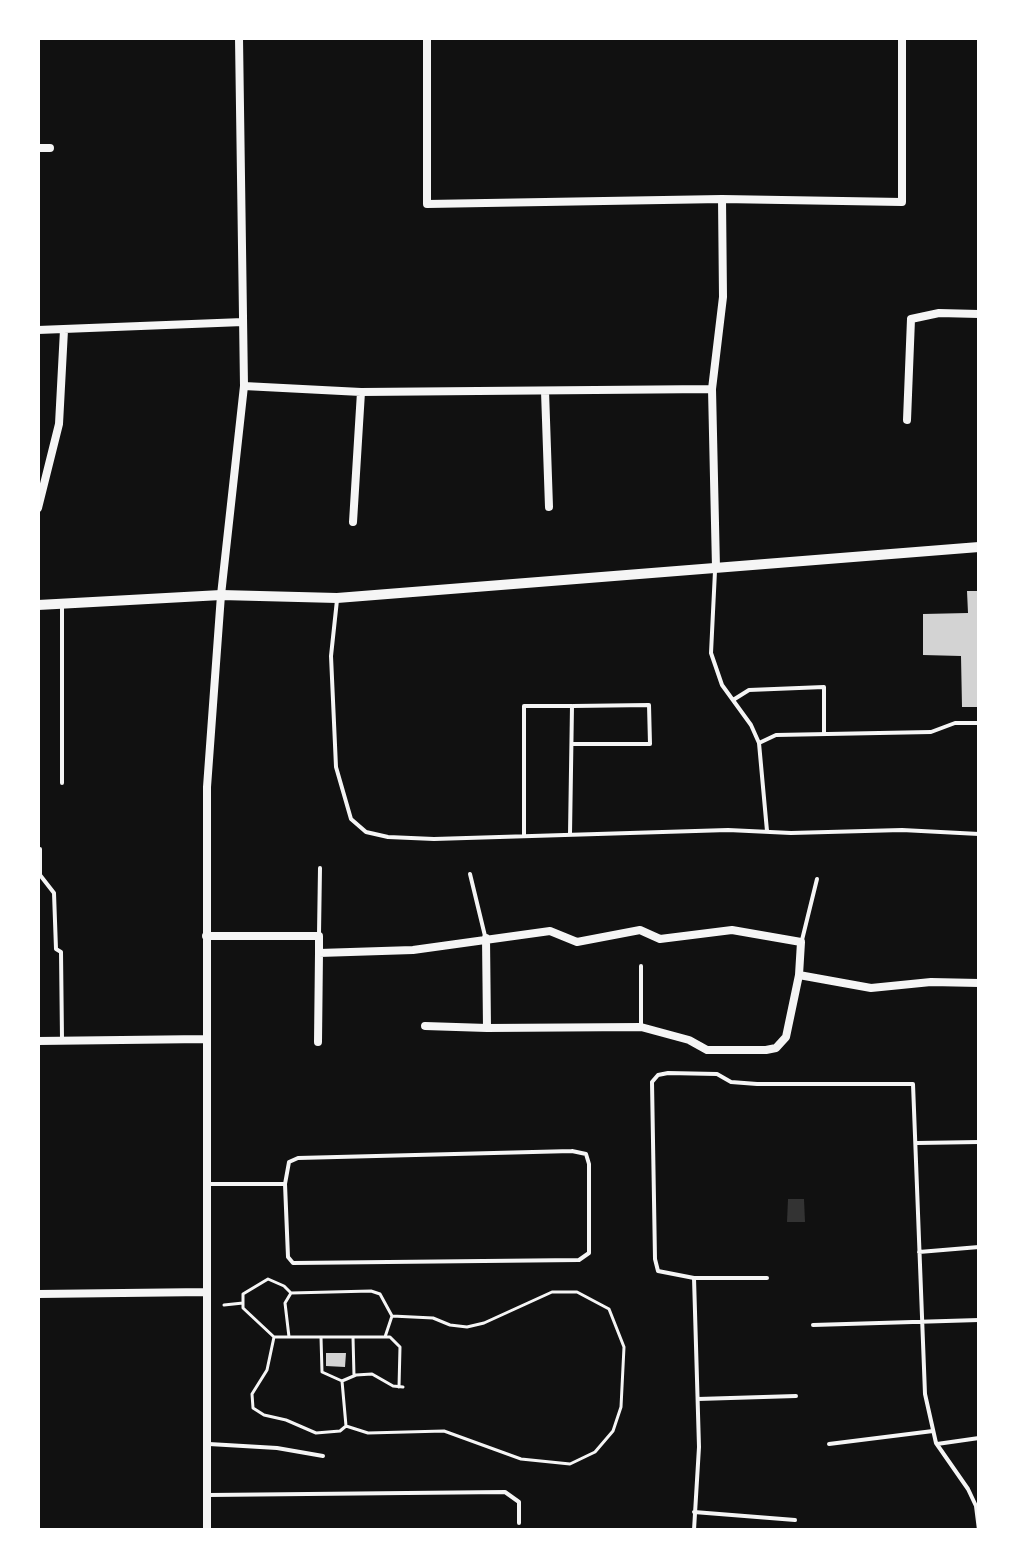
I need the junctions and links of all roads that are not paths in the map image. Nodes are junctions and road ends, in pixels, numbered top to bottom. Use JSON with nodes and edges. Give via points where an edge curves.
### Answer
{"nodes":[{"id":1,"x":239,"y":38,"type":"edge"},
{"id":2,"x":427,"y":38,"type":"edge"},
{"id":3,"x":902,"y":38,"type":"edge"},
{"id":4,"x":38,"y":148,"type":"edge"},
{"id":5,"x":50,"y":148,"type":"dead end"},
{"id":6,"x":722,"y":199,"type":"junction"},
{"id":7,"x":979,"y":314,"type":"edge"},
{"id":8,"x":243,"y":322,"type":"junction"},
{"id":9,"x":38,"y":330,"type":"edge"},
{"id":10,"x":64,"y":330,"type":"junction"},
{"id":11,"x":244,"y":386,"type":"junction"},
{"id":12,"x":712,"y":389,"type":"junction"},
{"id":13,"x":545,"y":391,"type":"junction"},
{"id":14,"x":361,"y":392,"type":"junction"},
{"id":15,"x":907,"y":420,"type":"dead end"},
{"id":16,"x":549,"y":507,"type":"dead end"},
{"id":17,"x":38,"y":508,"type":"edge"},
{"id":18,"x":353,"y":522,"type":"dead end"},
{"id":19,"x":979,"y":547,"type":"edge"},
{"id":20,"x":716,"y":568,"type":"junction"},
{"id":21,"x":221,"y":595,"type":"junction"},
{"id":22,"x":337,"y":598,"type":"junction"},
{"id":23,"x":62,"y":603,"type":"junction"},
{"id":24,"x":38,"y":605,"type":"edge"},
{"id":25,"x":733,"y":700,"type":"junction"},
{"id":26,"x":572,"y":706,"type":"junction"},
{"id":27,"x":979,"y":723,"type":"edge"},
{"id":28,"x":824,"y":733,"type":"junction"},
{"id":29,"x":759,"y":743,"type":"junction"},
{"id":30,"x":572,"y":744,"type":"junction"},
{"id":31,"x":62,"y":783,"type":"dead end"},
{"id":32,"x":767,"y":831,"type":"junction"},
{"id":33,"x":570,"y":834,"type":"junction"},
{"id":34,"x":979,"y":834,"type":"edge"},
{"id":35,"x":524,"y":835,"type":"junction"},
{"id":36,"x":40,"y":849,"type":"dead end"},
{"id":37,"x":320,"y":868,"type":"dead end"},
{"id":38,"x":470,"y":874,"type":"dead end"},
{"id":39,"x":817,"y":879,"type":"dead end"},
{"id":40,"x":206,"y":936,"type":"junction"},
{"id":41,"x":319,"y":936,"type":"junction"},
{"id":42,"x":486,"y":938,"type":"junction"},
{"id":43,"x":801,"y":942,"type":"junction"},
{"id":44,"x":319,"y":953,"type":"junction"},
{"id":45,"x":641,"y":966,"type":"dead end"},
{"id":46,"x":799,"y":975,"type":"junction"},
{"id":47,"x":979,"y":983,"type":"edge"},
{"id":48,"x":425,"y":1026,"type":"dead end"},
{"id":49,"x":641,"y":1027,"type":"junction"},
{"id":50,"x":487,"y":1028,"type":"junction"},
{"id":51,"x":205,"y":1039,"type":"junction"},
{"id":52,"x":38,"y":1041,"type":"edge"},
{"id":53,"x":62,"y":1041,"type":"junction"},
{"id":54,"x":318,"y":1042,"type":"dead end"},
{"id":55,"x":979,"y":1142,"type":"edge"},
{"id":56,"x":917,"y":1143,"type":"junction"},
{"id":57,"x":206,"y":1184,"type":"junction"},
{"id":58,"x":285,"y":1184,"type":"junction"},
{"id":59,"x":979,"y":1247,"type":"edge"},
{"id":60,"x":919,"y":1252,"type":"junction"},
{"id":61,"x":694,"y":1278,"type":"junction"},
{"id":62,"x":767,"y":1278,"type":"dead end"},
{"id":63,"x":207,"y":1292,"type":"junction"},
{"id":64,"x":38,"y":1294,"type":"edge"},
{"id":65,"x":979,"y":1320,"type":"edge"},
{"id":66,"x":922,"y":1324,"type":"junction"},
{"id":67,"x":813,"y":1325,"type":"dead end"},
{"id":68,"x":796,"y":1396,"type":"dead end"},
{"id":69,"x":698,"y":1399,"type":"junction"},
{"id":70,"x":933,"y":1431,"type":"junction"},
{"id":71,"x":979,"y":1438,"type":"edge"},
{"id":72,"x":207,"y":1444,"type":"junction"},
{"id":73,"x":829,"y":1444,"type":"dead end"},
{"id":74,"x":937,"y":1444,"type":"junction"},
{"id":75,"x":323,"y":1456,"type":"dead end"},
{"id":76,"x":207,"y":1495,"type":"junction"},
{"id":77,"x":694,"y":1512,"type":"junction"},
{"id":78,"x":795,"y":1520,"type":"dead end"},
{"id":79,"x":519,"y":1523,"type":"dead end"},
{"id":80,"x":207,"y":1530,"type":"edge"},
{"id":81,"x":694,"y":1530,"type":"edge"},
{"id":82,"x":979,"y":1530,"type":"edge"}],
"edges":[{"from":1,"to":8,"type":"street"},
{"from":2,"to":6,"type":"street","via":[[427,204]]},
{"from":3,"to":6,"type":"street","via":[[902,202]]},
{"from":4,"to":5,"type":"street"},
{"from":6,"to":12,"type":"street","via":[[723,297]]},
{"from":7,"to":15,"type":"street","via":[[911,319]]},
{"from":8,"to":10,"type":"street"},
{"from":8,"to":11,"type":"street"},
{"from":9,"to":10,"type":"street"},
{"from":10,"to":17,"type":"street","via":[[59,424]]},
{"from":11,"to":14,"type":"street"},
{"from":11,"to":21,"type":"street"},
{"from":12,"to":13,"type":"street"},
{"from":12,"to":20,"type":"street"},
{"from":13,"to":14,"type":"street"},
{"from":13,"to":16,"type":"street"},
{"from":14,"to":18,"type":"street"},
{"from":19,"to":20,"type":"street"},
{"from":20,"to":22,"type":"street"},
{"from":20,"to":25,"type":"lane","via":[[711,653]]},
{"from":21,"to":22,"type":"street"},
{"from":21,"to":23,"type":"street"},
{"from":21,"to":40,"type":"street","via":[[207,787]]},
{"from":22,"to":35,"type":"lane","via":[[331,656],[336,767],[351,819],[366,832],[388,837]]},
{"from":23,"to":24,"type":"street"},
{"from":23,"to":31,"type":"lane"},
{"from":25,"to":28,"type":"lane","via":[[749,690],[824,687]]},
{"from":25,"to":29,"type":"lane"},
{"from":26,"to":30,"type":"lane"},
{"from":26,"to":30,"type":"lane","via":[[649,705],[650,744]]},
{"from":26,"to":35,"type":"lane","via":[[524,706]]},
{"from":27,"to":28,"type":"lane","via":[[955,723],[931,732]]},
{"from":28,"to":29,"type":"lane","via":[[776,735]]},
{"from":29,"to":32,"type":"lane"},
{"from":30,"to":33,"type":"lane"},
{"from":32,"to":33,"type":"lane"},
{"from":32,"to":34,"type":"lane"},
{"from":33,"to":35,"type":"lane"},
{"from":36,"to":53,"type":"lane","via":[[40,875],[54,893],[56,949],[61,952]]},
{"from":37,"to":41,"type":"lane"},
{"from":38,"to":42,"type":"lane"},
{"from":39,"to":43,"type":"lane"},
{"from":40,"to":41,"type":"street"},
{"from":40,"to":51,"type":"street"},
{"from":41,"to":44,"type":"street"},
{"from":42,"to":43,"type":"street","via":[[550,931],[577,942],[640,930],[660,939],[732,930]]},
{"from":42,"to":44,"type":"street","via":[[368,954]]},
{"from":42,"to":50,"type":"street"},
{"from":43,"to":46,"type":"street"},
{"from":44,"to":54,"type":"street"},
{"from":45,"to":49,"type":"lane"},
{"from":46,"to":47,"type":"street","via":[[871,988]]},
{"from":46,"to":49,"type":"street","via":[[786,1037],[776,1048],[713,1051]]},
{"from":48,"to":50,"type":"street"},
{"from":49,"to":50,"type":"street"},
{"from":51,"to":53,"type":"street"},
{"from":51,"to":57,"type":"street"},
{"from":52,"to":53,"type":"street"},
{"from":55,"to":56,"type":"lane"},
{"from":56,"to":60,"type":"lane"},
{"from":56,"to":61,"type":"lane","via":[[913,1084],[757,1084],[731,1082],[717,1074],[658,1075],[652,1082],[655,1259],[658,1271]]},
{"from":57,"to":58,"type":"lane"},
{"from":57,"to":63,"type":"street"},
{"from":58,"to":58,"type":"lane","via":[[289,1162],[298,1158],[586,1154],[589,1253],[579,1260],[546,1262],[293,1263],[288,1257]]},
{"from":59,"to":60,"type":"lane"},
{"from":60,"to":66,"type":"lane"},
{"from":61,"to":62,"type":"lane"},
{"from":61,"to":69,"type":"lane"},
{"from":63,"to":64,"type":"street"},
{"from":63,"to":72,"type":"street"},
{"from":65,"to":66,"type":"lane"},
{"from":66,"to":67,"type":"lane"},
{"from":66,"to":70,"type":"lane","via":[[925,1394]]},
{"from":68,"to":69,"type":"lane"},
{"from":69,"to":77,"type":"lane"},
{"from":70,"to":73,"type":"lane"},
{"from":70,"to":74,"type":"lane"},
{"from":71,"to":74,"type":"lane"},
{"from":72,"to":75,"type":"lane"},
{"from":72,"to":76,"type":"street"},
{"from":74,"to":82,"type":"lane","via":[[968,1489]]},
{"from":76,"to":79,"type":"lane","via":[[505,1492],[519,1502]]},
{"from":76,"to":80,"type":"street"},
{"from":77,"to":78,"type":"lane"},
{"from":77,"to":81,"type":"lane"}]}
